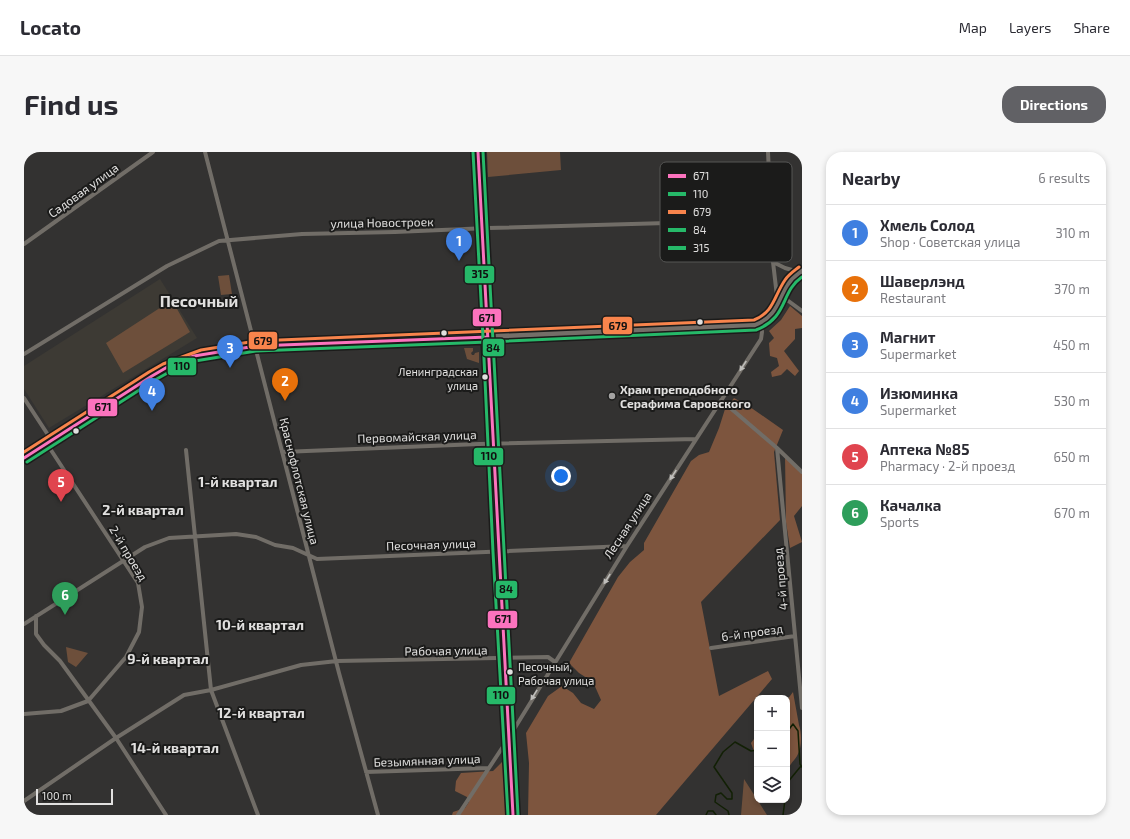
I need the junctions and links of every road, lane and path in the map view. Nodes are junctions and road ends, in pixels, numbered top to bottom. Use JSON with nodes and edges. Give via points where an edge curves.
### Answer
{"nodes":[{"id":1,"x":153,"y":152,"type":"edge"},
{"id":2,"x":205,"y":152,"type":"edge"},
{"id":3,"x":478,"y":152,"type":"edge"},
{"id":4,"x":768,"y":152,"type":"edge"},
{"id":5,"x":769,"y":162,"type":"edge"},
{"id":6,"x":660,"y":223,"type":"edge"},
{"id":7,"x":482,"y":228,"type":"junction"},
{"id":8,"x":228,"y":241,"type":"junction"},
{"id":9,"x":24,"y":244,"type":"edge"},
{"id":10,"x":773,"y":262,"type":"joint"},
{"id":11,"x":801,"y":272,"type":"edge"},
{"id":12,"x":782,"y":297,"type":"junction"},
{"id":13,"x":778,"y":306,"type":"junction"},
{"id":14,"x":802,"y":311,"type":"edge"},
{"id":15,"x":761,"y":324,"type":"junction"},
{"id":16,"x":488,"y":337,"type":"junction"},
{"id":17,"x":256,"y":346,"type":"junction"},
{"id":18,"x":24,"y":354,"type":"edge"},
{"id":19,"x":24,"y":398,"type":"edge"},
{"id":20,"x":721,"y":400,"type":"junction"},
{"id":21,"x":696,"y":439,"type":"junction"},
{"id":22,"x":49,"y":442,"type":"junction"},
{"id":23,"x":494,"y":443,"type":"junction"},
{"id":24,"x":777,"y":448,"type":"junction"},
{"id":25,"x":186,"y":450,"type":"dead end"},
{"id":26,"x":282,"y":452,"type":"junction"},
{"id":27,"x":24,"y":458,"type":"edge"},
{"id":28,"x":802,"y":472,"type":"edge"},
{"id":29,"x":194,"y":536,"type":"junction"},
{"id":30,"x":627,"y":546,"type":"junction"},
{"id":31,"x":498,"y":552,"type":"junction"},
{"id":32,"x":309,"y":555,"type":"junction"},
{"id":33,"x":124,"y":560,"type":"junction"},
{"id":34,"x":36,"y":616,"type":"junction"},
{"id":35,"x":24,"y":624,"type":"edge"},
{"id":36,"x":795,"y":636,"type":"junction"},
{"id":37,"x":711,"y":648,"type":"dead end"},
{"id":38,"x":505,"y":659,"type":"junction"},
{"id":39,"x":337,"y":661,"type":"junction"},
{"id":40,"x":555,"y":662,"type":"junction"},
{"id":41,"x":800,"y":663,"type":"edge"},
{"id":42,"x":211,"y":690,"type":"junction"},
{"id":43,"x":88,"y":701,"type":"junction"},
{"id":44,"x":802,"y":708,"type":"edge"},
{"id":45,"x":24,"y":714,"type":"edge"},
{"id":46,"x":116,"y":738,"type":"junction"},
{"id":47,"x":508,"y":738,"type":"junction"},
{"id":48,"x":488,"y":768,"type":"junction"},
{"id":49,"x":366,"y":772,"type":"junction"},
{"id":50,"x":24,"y":801,"type":"edge"},
{"id":51,"x":166,"y":815,"type":"edge"},
{"id":52,"x":258,"y":815,"type":"edge"},
{"id":53,"x":378,"y":815,"type":"edge"},
{"id":54,"x":458,"y":815,"type":"edge"},
{"id":55,"x":513,"y":815,"type":"edge"}],
"edges":[{"from":1,"to":9,"type":"street","name":"Садовая улица"},
{"from":2,"to":8,"type":"street","name":"Краснофлотская улица"},
{"from":3,"to":7,"type":"main road"},
{"from":4,"to":5,"type":"street"},
{"from":6,"to":7,"type":"street","name":"улица Новостроек"},
{"from":7,"to":8,"type":"street","name":"улица Новостроек","via":[[302,234]]},
{"from":7,"to":16,"type":"main road"},
{"from":8,"to":17,"type":"street","name":"Краснофлотская улица"},
{"from":8,"to":18,"type":"street","name":"улица Новостроек","via":[[219,241],[167,266]]},
{"from":10,"to":11,"type":"street"},
{"from":10,"to":13,"type":"street"},
{"from":11,"to":12,"type":"main road","via":[[787,287]]},
{"from":12,"to":13,"type":"main road"},
{"from":12,"to":14,"type":"street"},
{"from":13,"to":15,"type":"main road"},
{"from":15,"to":16,"type":"main road"},
{"from":15,"to":20,"type":"street","name":"Лесная улица","one_way":true,"via":[[761,339]]},
{"from":16,"to":17,"type":"main road"},
{"from":16,"to":23,"type":"main road"},
{"from":17,"to":22,"type":"main road","via":[[203,354],[169,366]]},
{"from":17,"to":26,"type":"street","name":"Краснофлотская улица"},
{"from":19,"to":22,"type":"street","name":"2-й проезд"},
{"from":20,"to":21,"type":"street","name":"Лесная улица"},
{"from":20,"to":24,"type":"street"},
{"from":21,"to":23,"type":"street","name":"Первомайская улица"},
{"from":21,"to":30,"type":"street","name":"Лесная улица","one_way":true},
{"from":22,"to":27,"type":"main road"},
{"from":22,"to":33,"type":"street","name":"2-й проезд"},
{"from":23,"to":26,"type":"street","name":"Первомайская улица"},
{"from":23,"to":31,"type":"main road"},
{"from":24,"to":28,"type":"street"},
{"from":24,"to":36,"type":"street","name":"4-й проезд"},
{"from":25,"to":29,"type":"street"},
{"from":26,"to":32,"type":"street","name":"Краснофлотская улица"},
{"from":29,"to":32,"type":"street","name":"Песочная улица","via":[[236,534],[256,537]]},
{"from":29,"to":33,"type":"street","name":"Песочная улица","via":[[169,538],[145,547]]},
{"from":29,"to":42,"type":"street"},
{"from":30,"to":31,"type":"street","name":"Песочная улица"},
{"from":30,"to":40,"type":"street","name":"Лесная улица","one_way":true},
{"from":31,"to":32,"type":"street","name":"Песочная улица","via":[[317,559]]},
{"from":31,"to":38,"type":"main road"},
{"from":32,"to":39,"type":"street","name":"Краснофлотская улица"},
{"from":33,"to":34,"type":"street","name":"Песочная улица"},
{"from":33,"to":43,"type":"street","name":"2-й проезд","via":[[138,583],[142,607],[139,632],[126,657]]},
{"from":34,"to":35,"type":"street","name":"Песочная улица"},
{"from":34,"to":43,"type":"street","via":[[36,634],[60,661]]},
{"from":36,"to":37,"type":"street","name":"6-й проезд"},
{"from":36,"to":41,"type":"street","name":"4-й проезд"},
{"from":38,"to":39,"type":"street","name":"Рабочая улица"},
{"from":38,"to":40,"type":"street","name":"Рабочая улица","via":[[548,657]]},
{"from":38,"to":47,"type":"main road"},
{"from":39,"to":42,"type":"street","name":"Рабочая улица","via":[[302,665]]},
{"from":39,"to":49,"type":"street","name":"Краснофлотская улица"},
{"from":40,"to":47,"type":"street","name":"Лесная улица","one_way":true},
{"from":41,"to":44,"type":"street","name":"4-й проезд"},
{"from":42,"to":46,"type":"street","name":"Рабочая улица","via":[[184,696]]},
{"from":42,"to":52,"type":"street"},
{"from":43,"to":45,"type":"street","name":"2-й проезд","via":[[61,711]]},
{"from":43,"to":46,"type":"street"},
{"from":46,"to":50,"type":"street","name":"Рабочая улица"},
{"from":46,"to":51,"type":"street"},
{"from":47,"to":48,"type":"street","name":"Лесная улица"},
{"from":47,"to":55,"type":"main road"},
{"from":48,"to":49,"type":"street","name":"Безымянная улица"},
{"from":48,"to":54,"type":"street","name":"Лесная улица"},
{"from":49,"to":53,"type":"street","name":"Краснофлотская улица"}]}
